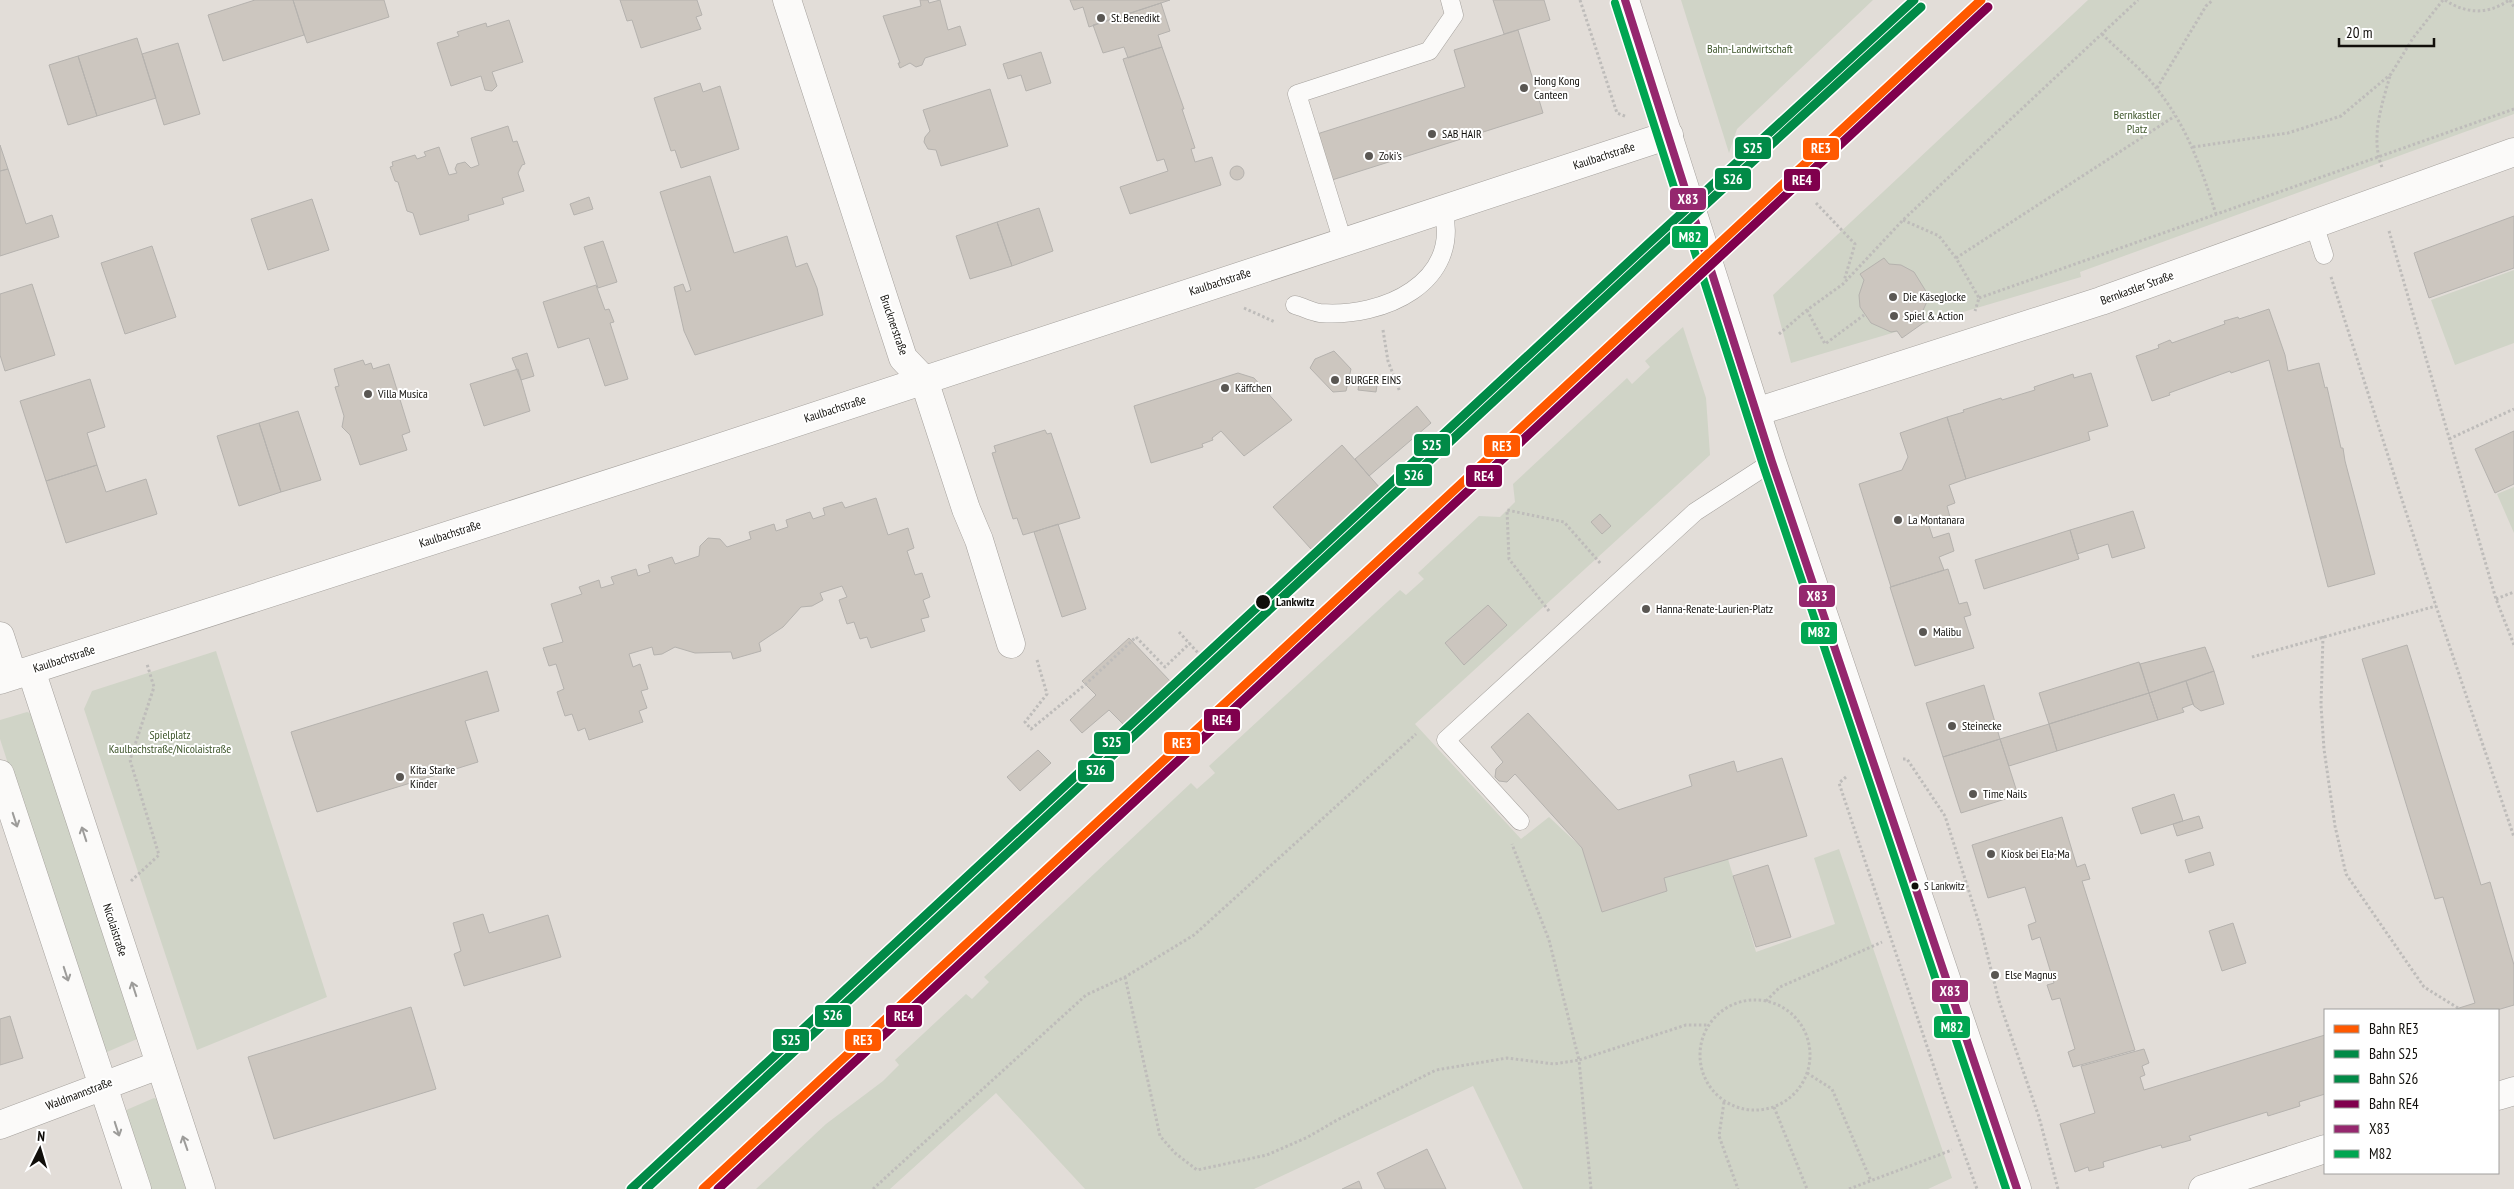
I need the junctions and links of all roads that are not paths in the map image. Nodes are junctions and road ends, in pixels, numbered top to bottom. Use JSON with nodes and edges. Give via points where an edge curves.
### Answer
{"nodes":[{"id":1,"x":787,"y":0,"type":"edge"},
{"id":2,"x":1450,"y":0,"type":"edge"},
{"id":3,"x":1625,"y":0,"type":"edge"},
{"id":4,"x":1669,"y":135,"type":"junction"},
{"id":5,"x":2514,"y":152,"type":"edge"},
{"id":6,"x":1444,"y":208,"type":"junction"},
{"id":7,"x":2314,"y":224,"type":"junction"},
{"id":8,"x":1343,"y":242,"type":"junction"},
{"id":9,"x":2324,"y":255,"type":"road end"},
{"id":10,"x":1295,"y":305,"type":"dead end"},
{"id":11,"x":924,"y":380,"type":"junction"},
{"id":12,"x":1756,"y":412,"type":"junction"},
{"id":13,"x":1772,"y":462,"type":"junction"},
{"id":14,"x":0,"y":636,"type":"edge"},
{"id":15,"x":1011,"y":644,"type":"dead end"},
{"id":16,"x":15,"y":675,"type":"edge"},
{"id":17,"x":0,"y":774,"type":"edge"},
{"id":18,"x":1520,"y":821,"type":"dead end"},
{"id":19,"x":159,"y":1065,"type":"junction"},
{"id":20,"x":103,"y":1085,"type":"junction"},
{"id":21,"x":2514,"y":1091,"type":"edge"},
{"id":22,"x":2499,"y":1096,"type":"edge"},
{"id":23,"x":0,"y":1125,"type":"edge"},
{"id":24,"x":2324,"y":1150,"type":"edge"},
{"id":25,"x":2016,"y":1188,"type":"edge"},
{"id":26,"x":137,"y":1189,"type":"edge"},
{"id":27,"x":201,"y":1189,"type":"edge"},
{"id":28,"x":2203,"y":1189,"type":"edge"}],
"edges":[{"from":1,"to":11,"type":"street","name":"Brucknerstraße","via":[[903,358]]},
{"from":2,"to":8,"type":"lane","via":[[1454,15],[1429,51],[1297,94]]},
{"from":3,"to":4,"type":"street"},
{"from":4,"to":6,"type":"street","name":"Kaulbachstraße"},
{"from":4,"to":12,"type":"street"},
{"from":5,"to":7,"type":"street","name":"Bernkastler Straße"},
{"from":6,"to":8,"type":"street","name":"Kaulbachstraße"},
{"from":6,"to":10,"type":"lane","via":[[1448,226],[1439,262],[1423,284],[1402,298],[1351,313],[1318,312]]},
{"from":7,"to":9,"type":"lane"},
{"from":7,"to":12,"type":"street","name":"Bernkastler Straße","via":[[2094,303]]},
{"from":8,"to":11,"type":"street","name":"Kaulbachstraße"},
{"from":11,"to":15,"type":"street","name":"Brucknerstraße"},
{"from":11,"to":16,"type":"street","name":"Kaulbachstraße"},
{"from":12,"to":13,"type":"street"},
{"from":13,"to":18,"type":"lane","via":[[1695,512],[1446,740]]},
{"from":13,"to":25,"type":"street"},
{"from":14,"to":16,"type":"street","name":"Nicolaistraße"},
{"from":19,"to":16,"type":"street","name":"Nicolaistraße","one_way":true},
{"from":17,"to":20,"type":"street","one_way":true},
{"from":19,"to":20,"type":"street","name":"Waldmannstraße"},
{"from":27,"to":19,"type":"street","name":"Nicolaistraße","one_way":true},
{"from":20,"to":23,"type":"street","name":"Waldmannstraße"},
{"from":20,"to":26,"type":"street","one_way":true},
{"from":21,"to":22,"type":"street"},
{"from":24,"to":28,"type":"street"}]}
